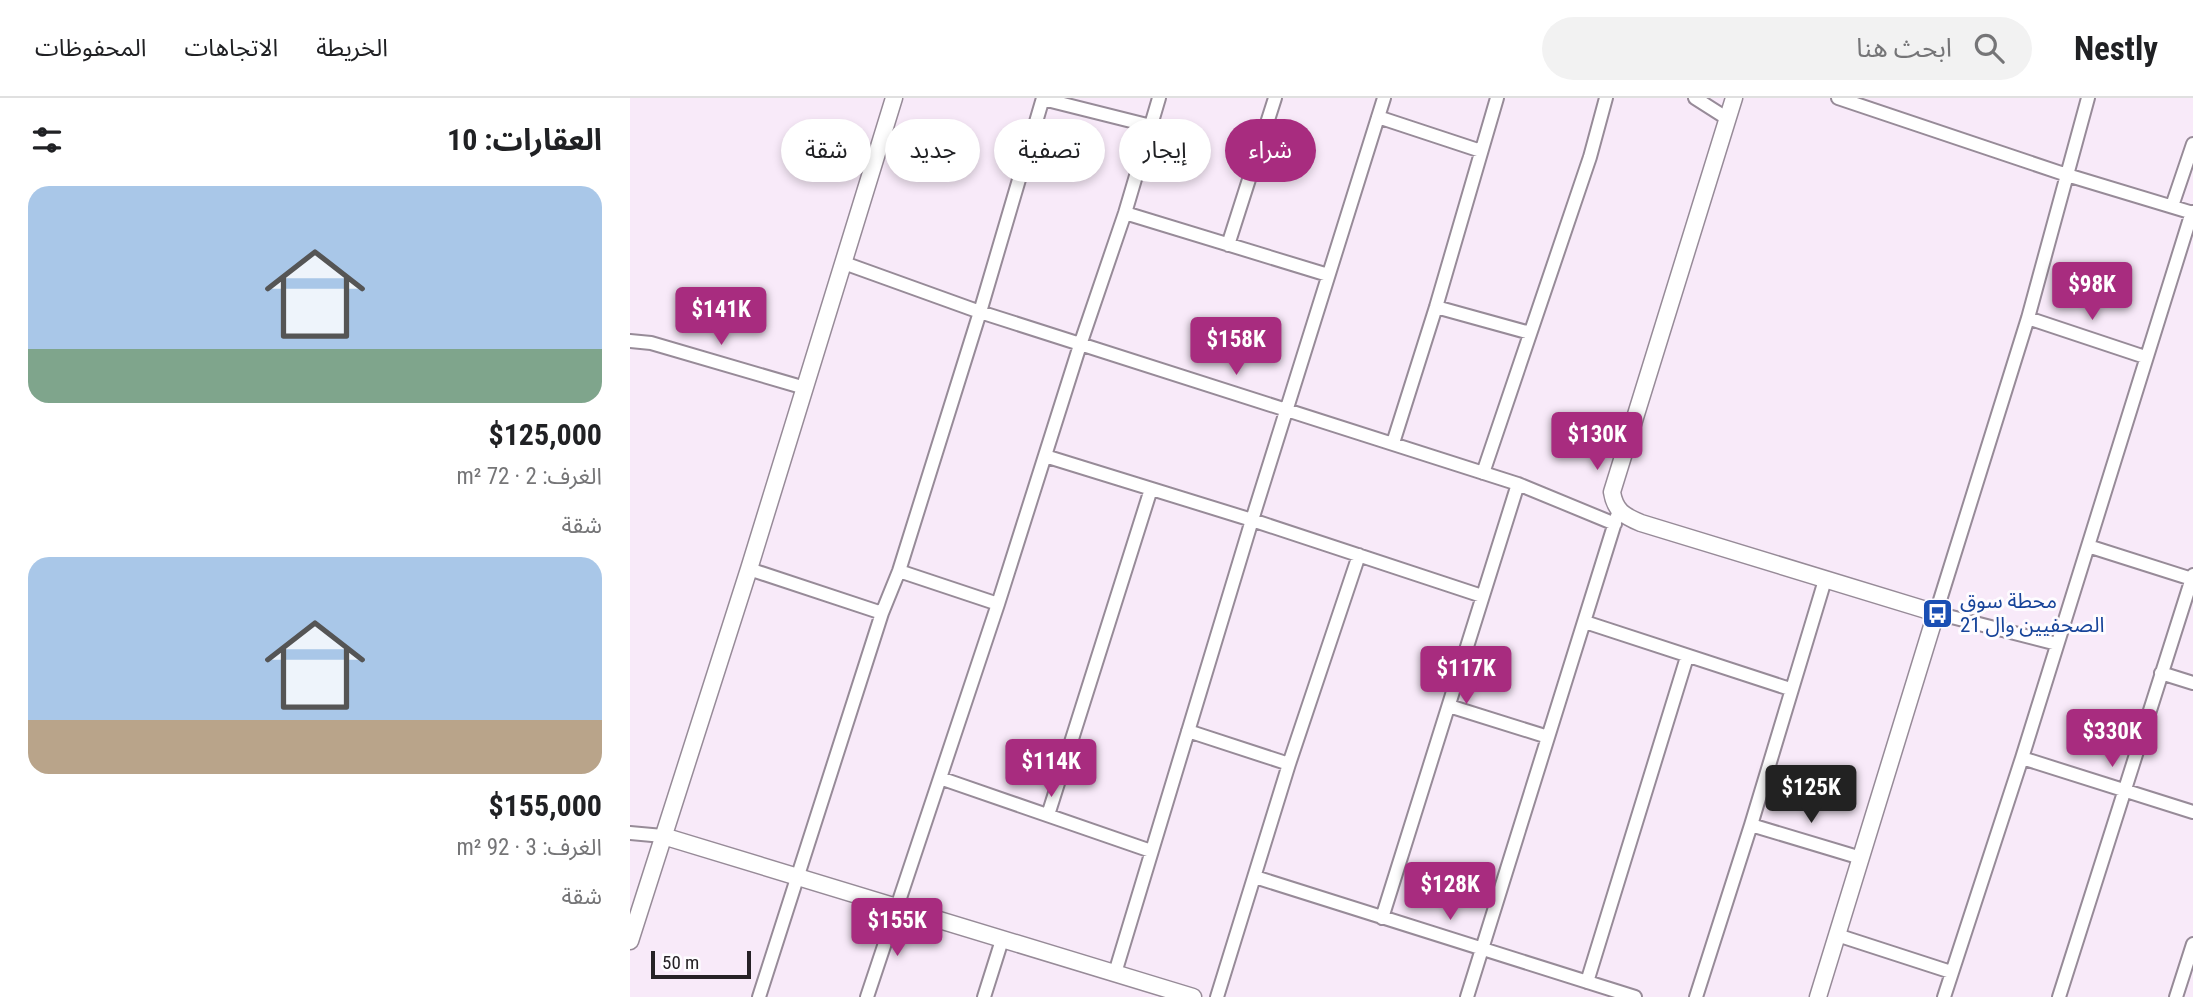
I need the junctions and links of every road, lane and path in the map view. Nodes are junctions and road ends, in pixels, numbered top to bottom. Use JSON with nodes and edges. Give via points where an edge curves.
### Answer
{"nodes":[{"id":1,"x":894,"y":98,"type":"edge"},
{"id":2,"x":1043,"y":98,"type":"edge"},
{"id":3,"x":1159,"y":98,"type":"edge"},
{"id":4,"x":1275,"y":98,"type":"edge"},
{"id":5,"x":1384,"y":98,"type":"edge"},
{"id":6,"x":1497,"y":98,"type":"edge"},
{"id":7,"x":1606,"y":98,"type":"edge"},
{"id":8,"x":1695,"y":98,"type":"edge"},
{"id":9,"x":1734,"y":98,"type":"edge"},
{"id":10,"x":1838,"y":98,"type":"edge"},
{"id":11,"x":2088,"y":98,"type":"edge"},
{"id":12,"x":1864,"y":102,"type":"edge"},
{"id":13,"x":1378,"y":117,"type":"junction"},
{"id":14,"x":1124,"y":119,"type":"edge"},
{"id":15,"x":1153,"y":119,"type":"edge"},
{"id":16,"x":1728,"y":119,"type":"junction"},
{"id":17,"x":2193,"y":144,"type":"edge"},
{"id":18,"x":1481,"y":151,"type":"junction"},
{"id":19,"x":2067,"y":175,"type":"junction"},
{"id":20,"x":1134,"y":182,"type":"edge"},
{"id":21,"x":2172,"y":206,"type":"junction"},
{"id":22,"x":2192,"y":212,"type":"edge"},
{"id":23,"x":1125,"y":213,"type":"junction"},
{"id":24,"x":1228,"y":245,"type":"junction"},
{"id":25,"x":844,"y":263,"type":"junction"},
{"id":26,"x":1328,"y":275,"type":"junction"},
{"id":27,"x":1436,"y":307,"type":"junction"},
{"id":28,"x":980,"y":312,"type":"junction"},
{"id":29,"x":2028,"y":317,"type":"junction"},
{"id":30,"x":1530,"y":333,"type":"junction"},
{"id":31,"x":630,"y":341,"type":"edge"},
{"id":32,"x":1080,"y":345,"type":"junction"},
{"id":33,"x":2145,"y":357,"type":"junction"},
{"id":34,"x":805,"y":388,"type":"junction"},
{"id":35,"x":1287,"y":411,"type":"junction"},
{"id":36,"x":1393,"y":443,"type":"junction"},
{"id":37,"x":1045,"y":456,"type":"junction"},
{"id":38,"x":1483,"y":472,"type":"junction"},
{"id":39,"x":1518,"y":484,"type":"junction"},
{"id":40,"x":1151,"y":489,"type":"junction"},
{"id":41,"x":1617,"y":518,"type":"junction"},
{"id":42,"x":1252,"y":520,"type":"junction"},
{"id":43,"x":2088,"y":546,"type":"junction"},
{"id":44,"x":1359,"y":555,"type":"junction"},
{"id":45,"x":750,"y":569,"type":"junction"},
{"id":46,"x":898,"y":571,"type":"junction"},
{"id":47,"x":2192,"y":577,"type":"edge"},
{"id":48,"x":1825,"y":580,"type":"junction"},
{"id":49,"x":1482,"y":596,"type":"junction"},
{"id":50,"x":998,"y":604,"type":"junction"},
{"id":51,"x":1936,"y":612,"type":"junction"},
{"id":52,"x":882,"y":613,"type":"junction"},
{"id":53,"x":1585,"y":622,"type":"junction"},
{"id":54,"x":2057,"y":644,"type":"junction"},
{"id":55,"x":1687,"y":657,"type":"junction"},
{"id":56,"x":2161,"y":673,"type":"junction"},
{"id":57,"x":2193,"y":683,"type":"edge"},
{"id":58,"x":1790,"y":689,"type":"junction"},
{"id":59,"x":1449,"y":706,"type":"junction"},
{"id":60,"x":1188,"y":731,"type":"junction"},
{"id":61,"x":1548,"y":737,"type":"junction"},
{"id":62,"x":2022,"y":758,"type":"junction"},
{"id":63,"x":1289,"y":764,"type":"junction"},
{"id":64,"x":940,"y":778,"type":"junction"},
{"id":65,"x":2124,"y":791,"type":"junction"},
{"id":66,"x":2193,"y":812,"type":"edge"},
{"id":67,"x":1048,"y":816,"type":"junction"},
{"id":68,"x":1751,"y":825,"type":"junction"},
{"id":69,"x":630,"y":833,"type":"edge"},
{"id":70,"x":663,"y":836,"type":"junction"},
{"id":71,"x":1151,"y":850,"type":"junction"},
{"id":72,"x":1861,"y":858,"type":"junction"},
{"id":73,"x":797,"y":876,"type":"junction"},
{"id":74,"x":1255,"y":877,"type":"junction"},
{"id":75,"x":897,"y":908,"type":"junction"},
{"id":76,"x":1382,"y":918,"type":"junction"},
{"id":77,"x":1837,"y":935,"type":"junction"},
{"id":78,"x":1002,"y":940,"type":"junction"},
{"id":79,"x":630,"y":941,"type":"edge"},
{"id":80,"x":2193,"y":944,"type":"edge"},
{"id":81,"x":1481,"y":949,"type":"junction"},
{"id":82,"x":2190,"y":962,"type":"edge"},
{"id":83,"x":1951,"y":972,"type":"junction"},
{"id":84,"x":1115,"y":973,"type":"junction"},
{"id":85,"x":1587,"y":982,"type":"junction"},
{"id":86,"x":759,"y":997,"type":"edge"},
{"id":87,"x":867,"y":997,"type":"edge"},
{"id":88,"x":984,"y":997,"type":"edge"},
{"id":89,"x":1193,"y":997,"type":"edge"},
{"id":90,"x":1217,"y":997,"type":"edge"},
{"id":91,"x":1467,"y":997,"type":"edge"},
{"id":92,"x":1635,"y":997,"type":"edge"},
{"id":93,"x":1696,"y":997,"type":"edge"},
{"id":94,"x":1818,"y":997,"type":"edge"},
{"id":95,"x":1944,"y":997,"type":"edge"},
{"id":96,"x":2059,"y":997,"type":"edge"},
{"id":97,"x":2176,"y":997,"type":"edge"}],
"edges":[{"from":1,"to":25,"type":"street"},
{"from":2,"to":14,"type":"street"},
{"from":2,"to":28,"type":"street"},
{"from":3,"to":15,"type":"street"},
{"from":4,"to":24,"type":"street"},
{"from":5,"to":13,"type":"street"},
{"from":6,"to":18,"type":"street"},
{"from":7,"to":30,"type":"street"},
{"from":8,"to":16,"type":"street"},
{"from":9,"to":16,"type":"street"},
{"from":10,"to":12,"type":"street"},
{"from":11,"to":19,"type":"street"},
{"from":12,"to":19,"type":"street"},
{"from":13,"to":18,"type":"street"},
{"from":13,"to":26,"type":"street"},
{"from":16,"to":41,"type":"street","via":[[1614,481]]},
{"from":17,"to":21,"type":"street"},
{"from":18,"to":27,"type":"street"},
{"from":19,"to":21,"type":"street"},
{"from":19,"to":29,"type":"street"},
{"from":20,"to":23,"type":"street"},
{"from":21,"to":22,"type":"street"},
{"from":22,"to":33,"type":"street"},
{"from":23,"to":24,"type":"street"},
{"from":23,"to":32,"type":"street"},
{"from":24,"to":26,"type":"street"},
{"from":25,"to":28,"type":"street"},
{"from":25,"to":34,"type":"street"},
{"from":26,"to":35,"type":"street"},
{"from":27,"to":30,"type":"street"},
{"from":27,"to":36,"type":"street"},
{"from":28,"to":32,"type":"street"},
{"from":28,"to":46,"type":"street"},
{"from":29,"to":33,"type":"street"},
{"from":29,"to":51,"type":"street"},
{"from":30,"to":38,"type":"street"},
{"from":31,"to":34,"type":"street","via":[[651,343]]},
{"from":32,"to":35,"type":"street"},
{"from":32,"to":37,"type":"street"},
{"from":33,"to":43,"type":"street"},
{"from":34,"to":45,"type":"street"},
{"from":35,"to":36,"type":"street"},
{"from":35,"to":42,"type":"street"},
{"from":36,"to":38,"type":"street"},
{"from":37,"to":40,"type":"street"},
{"from":37,"to":50,"type":"street"},
{"from":38,"to":39,"type":"street"},
{"from":39,"to":41,"type":"street"},
{"from":39,"to":49,"type":"street"},
{"from":40,"to":42,"type":"street"},
{"from":40,"to":67,"type":"street"},
{"from":41,"to":48,"type":"street"},
{"from":41,"to":53,"type":"street"},
{"from":42,"to":44,"type":"street"},
{"from":42,"to":60,"type":"street"},
{"from":43,"to":47,"type":"street"},
{"from":43,"to":54,"type":"street"},
{"from":44,"to":49,"type":"street"},
{"from":44,"to":63,"type":"street"},
{"from":45,"to":52,"type":"street"},
{"from":45,"to":70,"type":"street"},
{"from":46,"to":50,"type":"street"},
{"from":46,"to":52,"type":"street"},
{"from":47,"to":56,"type":"street"},
{"from":48,"to":51,"type":"street"},
{"from":48,"to":58,"type":"street"},
{"from":49,"to":59,"type":"street"},
{"from":50,"to":64,"type":"street"},
{"from":51,"to":54,"type":"street"},
{"from":51,"to":72,"type":"street"},
{"from":52,"to":73,"type":"street"},
{"from":53,"to":55,"type":"street"},
{"from":53,"to":61,"type":"street"},
{"from":54,"to":62,"type":"street"},
{"from":55,"to":58,"type":"street"},
{"from":55,"to":85,"type":"street"},
{"from":56,"to":57,"type":"street"},
{"from":56,"to":65,"type":"street"},
{"from":58,"to":68,"type":"street"},
{"from":59,"to":61,"type":"street"},
{"from":59,"to":76,"type":"street"},
{"from":60,"to":63,"type":"street"},
{"from":60,"to":71,"type":"street"},
{"from":61,"to":81,"type":"street"},
{"from":62,"to":65,"type":"street"},
{"from":62,"to":83,"type":"street"},
{"from":63,"to":74,"type":"street"},
{"from":64,"to":67,"type":"street"},
{"from":64,"to":75,"type":"street"},
{"from":65,"to":66,"type":"street"},
{"from":65,"to":96,"type":"street"},
{"from":67,"to":71,"type":"street"},
{"from":68,"to":72,"type":"street"},
{"from":68,"to":93,"type":"street"},
{"from":69,"to":70,"type":"street"},
{"from":70,"to":73,"type":"street"},
{"from":70,"to":79,"type":"street"},
{"from":71,"to":84,"type":"street"},
{"from":72,"to":77,"type":"street"},
{"from":73,"to":75,"type":"street"},
{"from":73,"to":86,"type":"street"},
{"from":74,"to":76,"type":"street"},
{"from":74,"to":90,"type":"street"},
{"from":75,"to":78,"type":"street"},
{"from":75,"to":87,"type":"street"},
{"from":76,"to":81,"type":"street"},
{"from":77,"to":83,"type":"street"},
{"from":77,"to":94,"type":"street"},
{"from":78,"to":84,"type":"street"},
{"from":78,"to":88,"type":"street"},
{"from":80,"to":82,"type":"street"},
{"from":81,"to":85,"type":"street"},
{"from":81,"to":91,"type":"street"},
{"from":82,"to":97,"type":"street"},
{"from":83,"to":95,"type":"street"},
{"from":84,"to":89,"type":"street"},
{"from":85,"to":92,"type":"street"}]}
